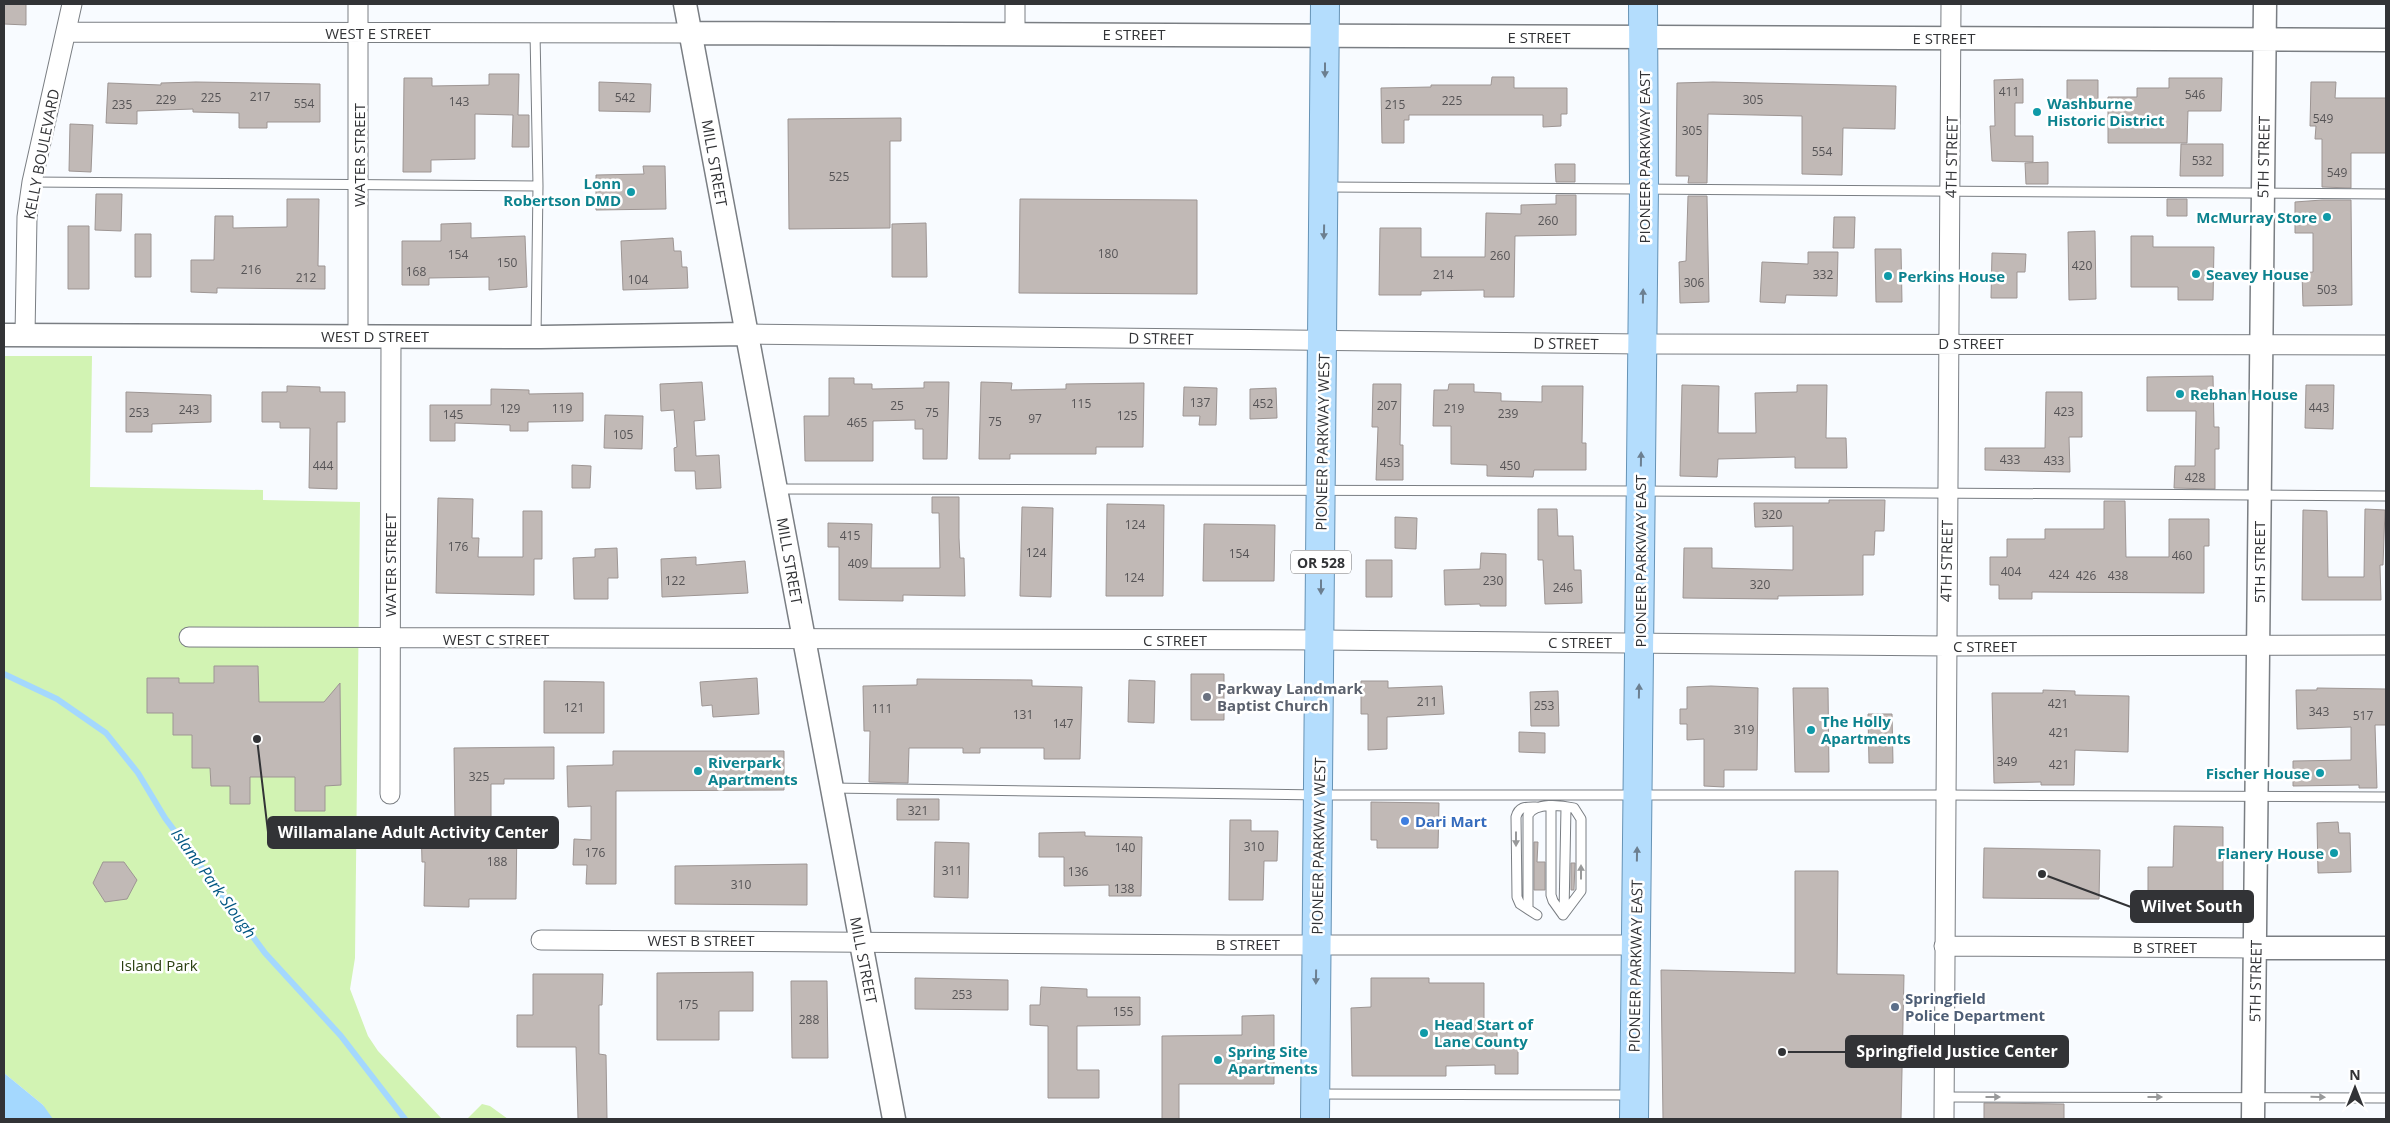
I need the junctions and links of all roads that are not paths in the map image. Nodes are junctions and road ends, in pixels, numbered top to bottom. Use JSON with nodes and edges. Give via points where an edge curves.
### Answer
{"nodes":[{"id":1,"x":72,"y":4,"type":"edge"},
{"id":2,"x":358,"y":4,"type":"edge"},
{"id":3,"x":685,"y":4,"type":"edge"},
{"id":4,"x":1015,"y":4,"type":"edge"},
{"id":5,"x":1325,"y":4,"type":"edge"},
{"id":6,"x":1643,"y":4,"type":"edge"},
{"id":7,"x":1951,"y":4,"type":"edge"},
{"id":8,"x":2264,"y":4,"type":"edge"},
{"id":9,"x":66,"y":32,"type":"junction"},
{"id":10,"x":360,"y":32,"type":"junction"},
{"id":11,"x":535,"y":33,"type":"junction"},
{"id":12,"x":691,"y":33,"type":"junction"},
{"id":13,"x":1015,"y":34,"type":"junction"},
{"id":14,"x":1325,"y":36,"type":"junction"},
{"id":15,"x":1644,"y":38,"type":"junction"},
{"id":16,"x":1951,"y":38,"type":"junction"},
{"id":17,"x":2264,"y":39,"type":"junction"},
{"id":18,"x":2386,"y":40,"type":"edge"},
{"id":19,"x":32,"y":182,"type":"junction"},
{"id":20,"x":359,"y":184,"type":"junction"},
{"id":21,"x":538,"y":186,"type":"junction"},
{"id":22,"x":1325,"y":187,"type":"junction"},
{"id":23,"x":1644,"y":188,"type":"junction"},
{"id":24,"x":1951,"y":191,"type":"junction"},
{"id":25,"x":2263,"y":193,"type":"junction"},
{"id":26,"x":2386,"y":194,"type":"edge"},
{"id":27,"x":746,"y":334,"type":"junction"},
{"id":28,"x":15,"y":336,"type":"edge"},
{"id":29,"x":358,"y":336,"type":"junction"},
{"id":30,"x":391,"y":336,"type":"junction"},
{"id":31,"x":536,"y":337,"type":"junction"},
{"id":32,"x":1323,"y":340,"type":"junction"},
{"id":33,"x":1949,"y":343,"type":"junction"},
{"id":34,"x":1642,"y":344,"type":"junction"},
{"id":35,"x":2262,"y":345,"type":"junction"},
{"id":36,"x":2386,"y":345,"type":"edge"},
{"id":37,"x":777,"y":489,"type":"junction"},
{"id":38,"x":1641,"y":490,"type":"junction"},
{"id":39,"x":1321,"y":492,"type":"junction"},
{"id":40,"x":1947,"y":494,"type":"junction"},
{"id":41,"x":2260,"y":495,"type":"junction"},
{"id":42,"x":2386,"y":496,"type":"edge"},
{"id":43,"x":188,"y":637,"type":"dead end"},
{"id":44,"x":390,"y":638,"type":"junction"},
{"id":45,"x":804,"y":640,"type":"junction"},
{"id":46,"x":1321,"y":640,"type":"junction"},
{"id":47,"x":1640,"y":642,"type":"junction"},
{"id":48,"x":2386,"y":645,"type":"edge"},
{"id":49,"x":1946,"y":646,"type":"junction"},
{"id":50,"x":2259,"y":646,"type":"junction"},
{"id":51,"x":832,"y":788,"type":"junction"},
{"id":52,"x":390,"y":794,"type":"dead end"},
{"id":53,"x":1637,"y":794,"type":"junction"},
{"id":54,"x":1319,"y":795,"type":"junction"},
{"id":55,"x":1945,"y":795,"type":"junction"},
{"id":56,"x":2386,"y":797,"type":"edge"},
{"id":57,"x":2257,"y":798,"type":"junction"},
{"id":58,"x":1551,"y":807,"type":"junction"},
{"id":59,"x":1566,"y":807,"type":"junction"},
{"id":60,"x":1537,"y":915,"type":"dead end"},
{"id":61,"x":1563,"y":915,"type":"junction"},
{"id":62,"x":541,"y":940,"type":"dead end"},
{"id":63,"x":860,"y":941,"type":"junction"},
{"id":64,"x":1317,"y":944,"type":"junction"},
{"id":65,"x":1635,"y":944,"type":"junction"},
{"id":66,"x":1944,"y":946,"type":"junction"},
{"id":67,"x":2255,"y":948,"type":"junction"},
{"id":68,"x":2386,"y":948,"type":"edge"},
{"id":69,"x":2253,"y":1096,"type":"junction"},
{"id":70,"x":1944,"y":1097,"type":"junction"},
{"id":71,"x":2386,"y":1098,"type":"edge"},
{"id":72,"x":1315,"y":1107,"type":"edge"},
{"id":73,"x":1634,"y":1107,"type":"edge"},
{"id":74,"x":894,"y":1119,"type":"edge"},
{"id":75,"x":1944,"y":1119,"type":"edge"},
{"id":76,"x":2253,"y":1119,"type":"edge"}],
"edges":[{"from":1,"to":9,"type":"street","name":"KELLY BOULEVARD"},
{"from":2,"to":10,"type":"street","name":"WATER STREET"},
{"from":3,"to":12,"type":"street","name":"MILL STREET"},
{"from":4,"to":13,"type":"street"},
{"from":5,"to":14,"type":"main road","name":"PIONEER PARKWAY WEST","number":"OR 528"},
{"from":6,"to":15,"type":"main road","name":"PIONEER PARKWAY EAST"},
{"from":7,"to":16,"type":"street","name":"4TH STREET"},
{"from":8,"to":17,"type":"street","name":"5TH STREET"},
{"from":9,"to":10,"type":"street","name":"WEST E STREET"},
{"from":9,"to":19,"type":"street","name":"KELLY BOULEVARD"},
{"from":10,"to":11,"type":"street","name":"WEST E STREET"},
{"from":10,"to":20,"type":"street","name":"WATER STREET"},
{"from":11,"to":12,"type":"street","name":"WEST E STREET"},
{"from":11,"to":21,"type":"lane"},
{"from":12,"to":13,"type":"street","name":"E STREET"},
{"from":12,"to":27,"type":"street","name":"MILL STREET"},
{"from":13,"to":14,"type":"street","name":"E STREET"},
{"from":14,"to":15,"type":"street","name":"E STREET"},
{"from":14,"to":22,"type":"main road","name":"PIONEER PARKWAY WEST","number":"OR 528","one_way":true},
{"from":15,"to":16,"type":"street","name":"E STREET"},
{"from":15,"to":23,"type":"main road","name":"PIONEER PARKWAY EAST"},
{"from":16,"to":17,"type":"street","name":"E STREET"},
{"from":16,"to":24,"type":"street","name":"4TH STREET"},
{"from":17,"to":18,"type":"street","name":"E STREET"},
{"from":17,"to":25,"type":"street","name":"5TH STREET"},
{"from":19,"to":20,"type":"lane"},
{"from":19,"to":28,"type":"street","name":"KELLY BOULEVARD"},
{"from":20,"to":21,"type":"lane"},
{"from":20,"to":29,"type":"street","name":"WATER STREET"},
{"from":21,"to":31,"type":"lane"},
{"from":22,"to":23,"type":"lane"},
{"from":22,"to":32,"type":"main road","name":"PIONEER PARKWAY WEST","number":"OR 528","one_way":true},
{"from":23,"to":24,"type":"lane"},
{"from":34,"to":23,"type":"main road","name":"PIONEER PARKWAY EAST","one_way":true},
{"from":24,"to":25,"type":"lane"},
{"from":24,"to":33,"type":"street","name":"4TH STREET"},
{"from":25,"to":26,"type":"lane"},
{"from":25,"to":35,"type":"street","name":"5TH STREET"},
{"from":27,"to":31,"type":"street","name":"WEST D STREET"},
{"from":27,"to":32,"type":"street","name":"D STREET"},
{"from":27,"to":37,"type":"street","name":"MILL STREET"},
{"from":28,"to":29,"type":"street","name":"WEST D STREET"},
{"from":29,"to":30,"type":"street","name":"WEST D STREET"},
{"from":30,"to":31,"type":"street","name":"WEST D STREET"},
{"from":30,"to":44,"type":"street","name":"WATER STREET"},
{"from":32,"to":34,"type":"street","name":"D STREET"},
{"from":32,"to":39,"type":"main road","name":"PIONEER PARKWAY WEST","number":"OR 528"},
{"from":33,"to":34,"type":"street","name":"D STREET"},
{"from":33,"to":35,"type":"street","name":"D STREET"},
{"from":33,"to":40,"type":"street","name":"4TH STREET"},
{"from":38,"to":34,"type":"main road","name":"PIONEER PARKWAY EAST","one_way":true},
{"from":35,"to":36,"type":"street","name":"D STREET"},
{"from":35,"to":41,"type":"street","name":"5TH STREET"},
{"from":37,"to":39,"type":"lane"},
{"from":37,"to":45,"type":"street","name":"MILL STREET"},
{"from":38,"to":39,"type":"lane"},
{"from":38,"to":40,"type":"lane"},
{"from":38,"to":47,"type":"main road","name":"PIONEER PARKWAY EAST"},
{"from":39,"to":46,"type":"main road","name":"PIONEER PARKWAY WEST","number":"OR 528","one_way":true},
{"from":40,"to":41,"type":"lane"},
{"from":40,"to":49,"type":"street","name":"4TH STREET"},
{"from":41,"to":42,"type":"lane"},
{"from":41,"to":50,"type":"street","name":"5TH STREET"},
{"from":43,"to":44,"type":"street","name":"WEST C STREET"},
{"from":44,"to":45,"type":"street","name":"WEST C STREET"},
{"from":44,"to":52,"type":"street","name":"WATER STREET"},
{"from":45,"to":46,"type":"street","name":"C STREET"},
{"from":45,"to":51,"type":"street","name":"MILL STREET"},
{"from":46,"to":47,"type":"street","name":"C STREET"},
{"from":46,"to":54,"type":"main road","name":"PIONEER PARKWAY WEST","number":"OR 528"},
{"from":47,"to":49,"type":"street","name":"C STREET"},
{"from":53,"to":47,"type":"main road","name":"PIONEER PARKWAY EAST","one_way":true},
{"from":48,"to":50,"type":"street","name":"C STREET"},
{"from":49,"to":50,"type":"street","name":"C STREET"},
{"from":49,"to":55,"type":"street","name":"4TH STREET"},
{"from":50,"to":57,"type":"street","name":"5TH STREET"},
{"from":51,"to":54,"type":"lane"},
{"from":51,"to":63,"type":"street","name":"MILL STREET"},
{"from":53,"to":54,"type":"lane"},
{"from":53,"to":55,"type":"lane"},
{"from":65,"to":53,"type":"main road","name":"PIONEER PARKWAY EAST","one_way":true},
{"from":54,"to":64,"type":"main road","name":"PIONEER PARKWAY WEST","number":"OR 528"},
{"from":55,"to":57,"type":"lane"},
{"from":55,"to":66,"type":"street","name":"4TH STREET"},
{"from":56,"to":57,"type":"lane"},
{"from":57,"to":67,"type":"street","name":"5TH STREET"},
{"from":58,"to":59,"type":"lane"},
{"from":58,"to":60,"type":"lane","one_way":true,"via":[[1531,809],[1528,823],[1528,909]]},
{"from":58,"to":61,"type":"lane","via":[[1551,895]]},
{"from":59,"to":61,"type":"lane"},
{"from":61,"to":59,"type":"lane","one_way":true,"via":[[1581,891],[1581,819],[1574,808]]},
{"from":62,"to":63,"type":"street","name":"WEST B STREET"},
{"from":63,"to":64,"type":"street","name":"B STREET"},
{"from":63,"to":74,"type":"street","name":"MILL STREET"},
{"from":64,"to":65,"type":"street","name":"B STREET"},
{"from":64,"to":72,"type":"main road","name":"PIONEER PARKWAY WEST","number":"OR 528","one_way":true},
{"from":65,"to":73,"type":"main road","name":"PIONEER PARKWAY EAST"},
{"from":66,"to":67,"type":"street","name":"B STREET"},
{"from":66,"to":70,"type":"street","name":"4TH STREET"},
{"from":67,"to":68,"type":"street","name":"B STREET"},
{"from":67,"to":69,"type":"street","name":"5TH STREET"},
{"from":70,"to":69,"type":"lane","one_way":true},
{"from":69,"to":71,"type":"lane","one_way":true},
{"from":69,"to":76,"type":"street","name":"5TH STREET"},
{"from":70,"to":75,"type":"street","name":"4TH STREET"},
{"from":72,"to":73,"type":"lane"}]}
